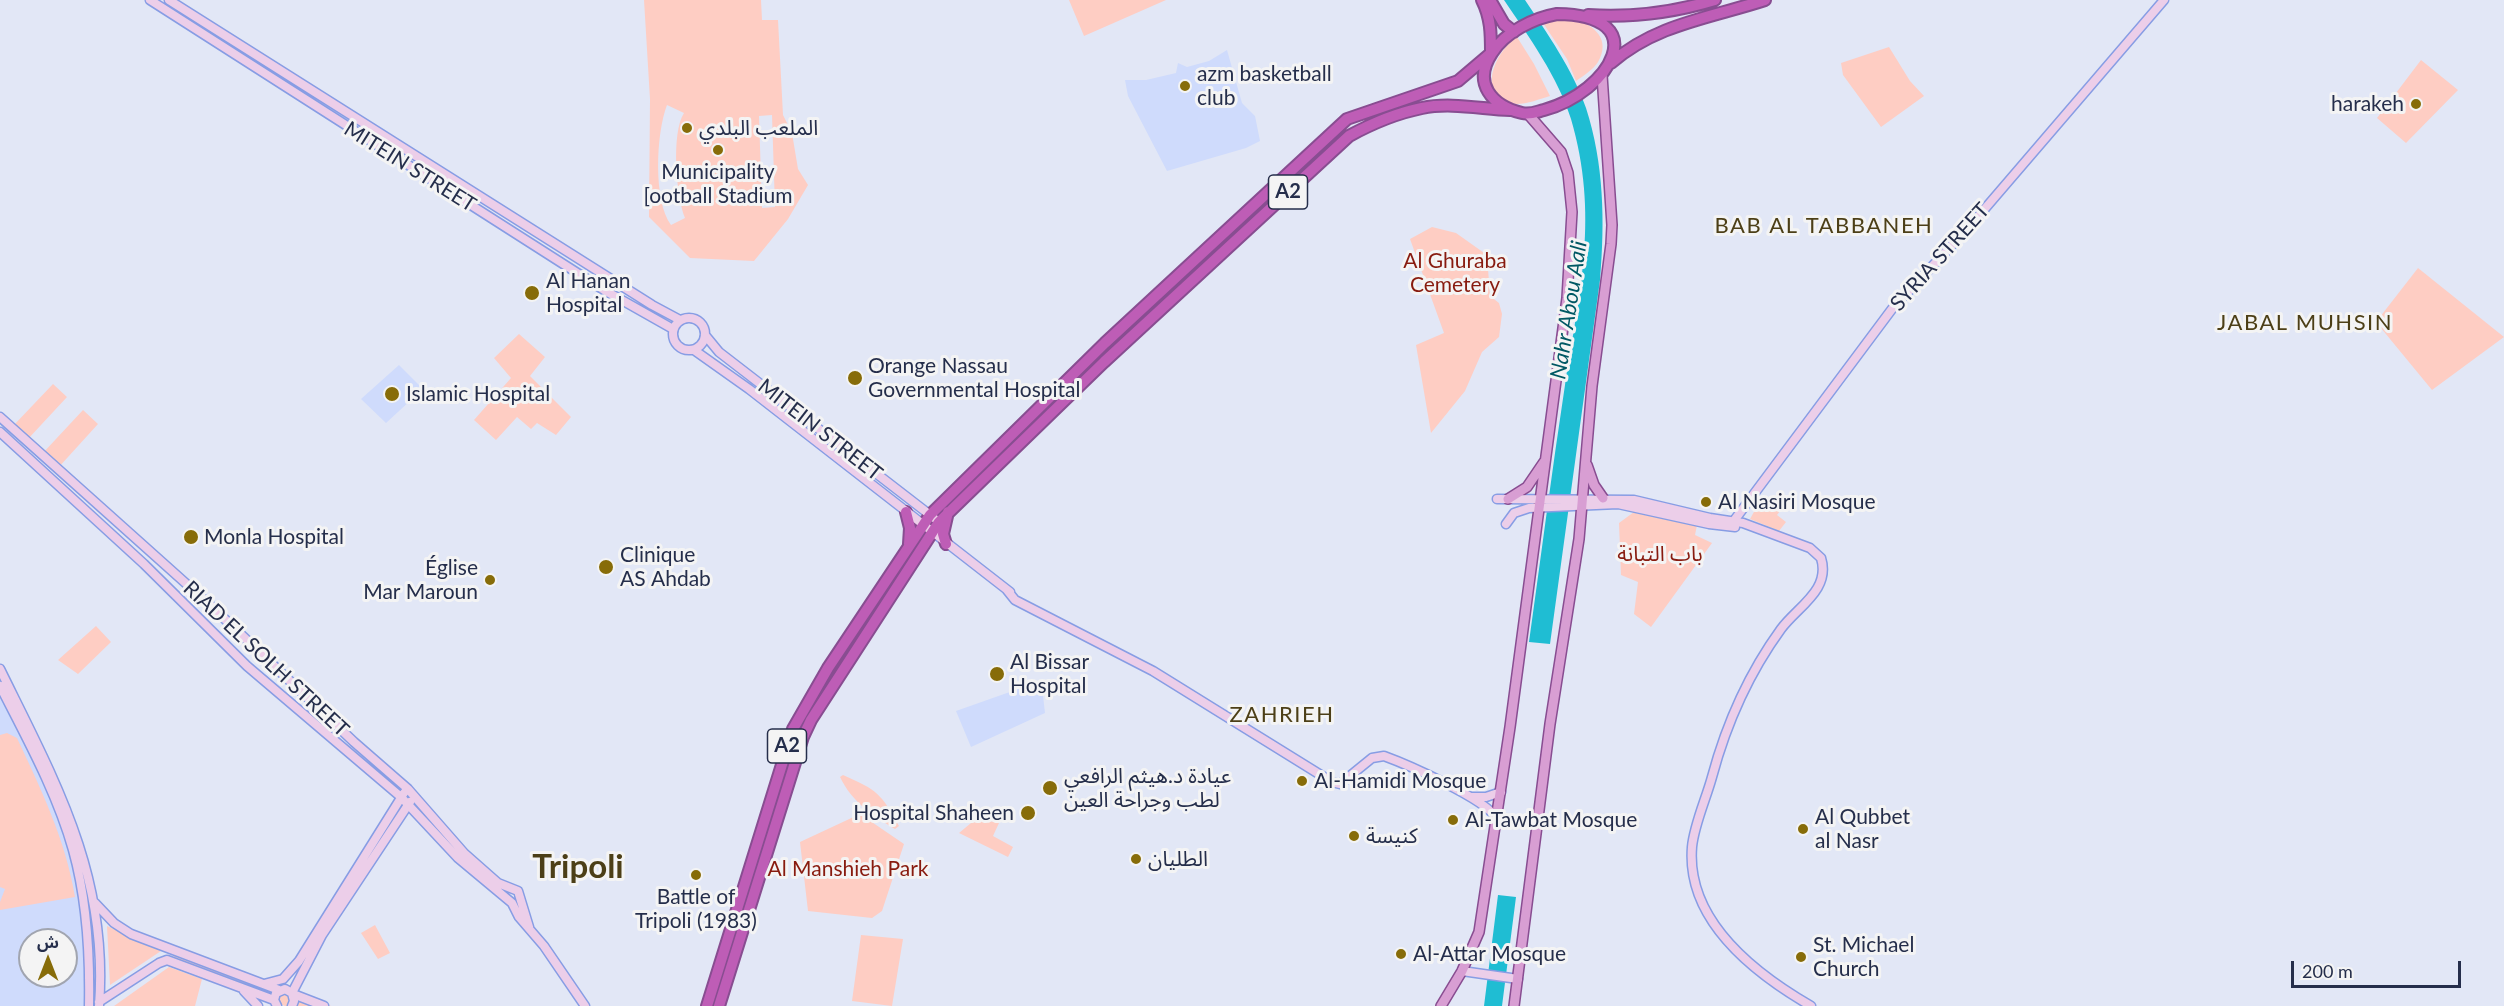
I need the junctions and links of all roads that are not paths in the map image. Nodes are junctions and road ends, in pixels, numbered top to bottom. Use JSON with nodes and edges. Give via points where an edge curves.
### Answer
{"nodes":[{"id":1,"x":150,"y":0,"type":"edge"},
{"id":2,"x":169,"y":0,"type":"edge"},
{"id":3,"x":1482,"y":0,"type":"edge"},
{"id":4,"x":1490,"y":0,"type":"edge"},
{"id":5,"x":1715,"y":0,"type":"edge"},
{"id":6,"x":1765,"y":0,"type":"edge"},
{"id":7,"x":2163,"y":0,"type":"edge"},
{"id":8,"x":1571,"y":14,"type":"junction"},
{"id":9,"x":1514,"y":32,"type":"junction"},
{"id":10,"x":247,"y":49,"type":"junction"},
{"id":11,"x":1491,"y":53,"type":"junction"},
{"id":12,"x":239,"y":58,"type":"junction"},
{"id":13,"x":1611,"y":64,"type":"junction"},
{"id":14,"x":1602,"y":75,"type":"junction"},
{"id":15,"x":1510,"y":110,"type":"junction"},
{"id":16,"x":1528,"y":114,"type":"junction"},
{"id":17,"x":1306,"y":157,"type":"junction"},
{"id":18,"x":1314,"y":167,"type":"junction"},
{"id":19,"x":572,"y":255,"type":"junction"},
{"id":20,"x":566,"y":265,"type":"junction"},
{"id":21,"x":681,"y":320,"type":"junction"},
{"id":22,"x":673,"y":329,"type":"junction"},
{"id":23,"x":705,"y":335,"type":"junction"},
{"id":24,"x":694,"y":350,"type":"junction"},
{"id":25,"x":0,"y":417,"type":"edge"},
{"id":26,"x":0,"y":432,"type":"edge"},
{"id":27,"x":1547,"y":457,"type":"junction"},
{"id":28,"x":1585,"y":458,"type":"junction"},
{"id":29,"x":90,"y":498,"type":"junction"},
{"id":30,"x":1603,"y":498,"type":"junction"},
{"id":31,"x":1502,"y":499,"type":"joint"},
{"id":32,"x":1577,"y":502,"type":"junction"},
{"id":33,"x":1544,"y":504,"type":"junction"},
{"id":34,"x":81,"y":506,"type":"junction"},
{"id":35,"x":906,"y":512,"type":"junction"},
{"id":36,"x":948,"y":512,"type":"junction"},
{"id":37,"x":934,"y":518,"type":"junction"},
{"id":38,"x":1732,"y":523,"type":"junction"},
{"id":39,"x":1506,"y":524,"type":"dead end"},
{"id":40,"x":926,"y":528,"type":"junction"},
{"id":41,"x":909,"y":544,"type":"junction"},
{"id":42,"x":946,"y":544,"type":"junction"},
{"id":43,"x":197,"y":594,"type":"junction"},
{"id":44,"x":186,"y":605,"type":"junction"},
{"id":45,"x":0,"y":669,"type":"edge"},
{"id":46,"x":0,"y":686,"type":"edge"},
{"id":47,"x":354,"y":742,"type":"junction"},
{"id":48,"x":347,"y":750,"type":"junction"},
{"id":49,"x":408,"y":789,"type":"junction"},
{"id":50,"x":1501,"y":792,"type":"junction"},
{"id":51,"x":415,"y":795,"type":"junction"},
{"id":52,"x":401,"y":797,"type":"junction"},
{"id":53,"x":1471,"y":797,"type":"junction"},
{"id":54,"x":408,"y":804,"type":"junction"},
{"id":55,"x":1496,"y":818,"type":"junction"},
{"id":56,"x":93,"y":901,"type":"junction"},
{"id":57,"x":519,"y":908,"type":"junction"},
{"id":58,"x":174,"y":950,"type":"junction"},
{"id":59,"x":171,"y":960,"type":"junction"},
{"id":60,"x":1462,"y":971,"type":"junction"},
{"id":61,"x":1512,"y":978,"type":"junction"},
{"id":62,"x":264,"y":984,"type":"junction"},
{"id":63,"x":242,"y":988,"type":"junction"},
{"id":64,"x":279,"y":990,"type":"junction"},
{"id":65,"x":293,"y":994,"type":"junction"},
{"id":66,"x":99,"y":1004,"type":"edge"},
{"id":67,"x":276,"y":1004,"type":"edge"},
{"id":68,"x":89,"y":1006,"type":"edge"},
{"id":69,"x":258,"y":1006,"type":"edge"},
{"id":70,"x":292,"y":1006,"type":"edge"},
{"id":71,"x":324,"y":1006,"type":"edge"},
{"id":72,"x":585,"y":1006,"type":"edge"},
{"id":73,"x":707,"y":1006,"type":"edge"},
{"id":74,"x":719,"y":1006,"type":"edge"},
{"id":75,"x":1441,"y":1006,"type":"edge"},
{"id":76,"x":1508,"y":1006,"type":"edge"},
{"id":77,"x":1514,"y":1006,"type":"edge"},
{"id":78,"x":1811,"y":1006,"type":"edge"}],
"edges":[{"from":1,"to":12,"type":"street","name":"MITEIN STREET"},
{"from":2,"to":10,"type":"street","name":"MITEIN STREET"},
{"from":3,"to":11,"type":"highway","via":[[1488,12]]},
{"from":4,"to":9,"type":"highway","via":[[1504,24]]},
{"from":5,"to":8,"type":"highway","number":"A2","via":[[1643,16]]},
{"from":6,"to":13,"type":"highway","number":"A2","via":[[1664,30],[1630,47]]},
{"from":7,"to":38,"type":"street","name":"SYRIA STREET","via":[[1970,226],[1892,309]]},
{"from":8,"to":9,"type":"highway","number":"A2","via":[[1543,16]]},
{"from":8,"to":13,"type":"highway","number":"A2","via":[[1594,20],[1608,29],[1615,49]]},
{"from":9,"to":11,"type":"highway","number":"A2"},
{"from":10,"to":12,"type":"street"},
{"from":10,"to":19,"type":"street","name":"MITEIN STREET"},
{"from":11,"to":15,"type":"highway","number":"A2","via":[[1484,79],[1486,91]]},
{"from":11,"to":17,"type":"highway","number":"A2","via":[[1458,81],[1347,119]]},
{"from":12,"to":20,"type":"street","name":"MITEIN STREET"},
{"from":13,"to":14,"type":"highway","number":"A2"},
{"from":14,"to":16,"type":"highway","number":"A2","via":[[1583,93]]},
{"from":14,"to":28,"type":"main road","via":[[1612,225]]},
{"from":15,"to":16,"type":"highway","number":"A2"},
{"from":15,"to":18,"type":"highway","number":"A2","via":[[1422,108],[1349,136]]},
{"from":16,"to":27,"type":"main road","via":[[1561,152],[1568,173],[1572,212],[1567,298]]},
{"from":17,"to":18,"type":"highway"},
{"from":17,"to":37,"type":"highway","number":"A2","via":[[1096,351]]},
{"from":18,"to":36,"type":"highway","number":"A2"},
{"from":19,"to":20,"type":"street"},
{"from":19,"to":21,"type":"street","name":"MITEIN STREET"},
{"from":20,"to":22,"type":"street","name":"MITEIN STREET"},
{"from":21,"to":22,"type":"street"},
{"from":21,"to":23,"type":"street","via":[[699,321]]},
{"from":22,"to":24,"type":"street","via":[[676,344]]},
{"from":23,"to":24,"type":"street"},
{"from":23,"to":37,"type":"street","name":"MITEIN STREET","via":[[719,352]]},
{"from":24,"to":35,"type":"street","name":"MITEIN STREET"},
{"from":25,"to":29,"type":"street","name":"RIAD EL SOLH STREET"},
{"from":26,"to":34,"type":"street","name":"RIAD EL SOLH STREET"},
{"from":27,"to":31,"type":"main road","via":[[1527,487]]},
{"from":27,"to":33,"type":"main road"},
{"from":28,"to":30,"type":"main road"},
{"from":28,"to":32,"type":"main road"},
{"from":29,"to":34,"type":"street"},
{"from":29,"to":43,"type":"street","name":"RIAD EL SOLH STREET"},
{"from":30,"to":32,"type":"street"},
{"from":30,"to":38,"type":"street","via":[[1634,500]]},
{"from":31,"to":33,"type":"street"},
{"from":32,"to":33,"type":"street"},
{"from":32,"to":38,"type":"street","via":[[1618,504]]},
{"from":32,"to":61,"type":"main road","via":[[1570,597]]},
{"from":33,"to":39,"type":"street","via":[[1519,511]]},
{"from":33,"to":50,"type":"main road","via":[[1531,558]]},
{"from":34,"to":44,"type":"street","name":"RIAD EL SOLH STREET"},
{"from":35,"to":40,"type":"street","name":"MITEIN STREET"},
{"from":35,"to":41,"type":"highway"},
{"from":36,"to":37,"type":"highway","number":"A2"},
{"from":36,"to":42,"type":"highway","via":[[943,534]]},
{"from":37,"to":40,"type":"highway","number":"A2"},
{"from":38,"to":78,"type":"street","via":[[1810,548],[1822,562],[1820,586],[1780,631],[1737,707],[1702,809],[1692,858],[1699,892],[1723,938],[1769,980]]},
{"from":40,"to":41,"type":"highway","number":"A2"},
{"from":40,"to":42,"type":"street","name":"MITEIN STREET"},
{"from":40,"to":74,"type":"highway","number":"A2","via":[[803,737]]},
{"from":41,"to":73,"type":"highway","number":"A2","via":[[793,729]]},
{"from":42,"to":53,"type":"street","name":"MITEIN STREET","via":[[1035,609],[1174,684],[1335,783],[1347,780],[1379,755]]},
{"from":43,"to":44,"type":"street"},
{"from":43,"to":47,"type":"street","name":"RIAD EL SOLH STREET"},
{"from":44,"to":48,"type":"street","name":"RIAD EL SOLH STREET","via":[[247,666]]},
{"from":45,"to":56,"type":"street","via":[[70,815]]},
{"from":46,"to":68,"type":"street","via":[[51,791],[75,856],[85,910]]},
{"from":47,"to":48,"type":"street"},
{"from":47,"to":49,"type":"street","name":"RIAD EL SOLH STREET"},
{"from":48,"to":52,"type":"street","name":"RIAD EL SOLH STREET"},
{"from":49,"to":51,"type":"street","name":"RIAD EL SOLH STREET"},
{"from":49,"to":52,"type":"street"},
{"from":50,"to":53,"type":"street"},
{"from":50,"to":55,"type":"main road"},
{"from":51,"to":54,"type":"street"},
{"from":51,"to":57,"type":"street","name":"RIAD EL SOLH STREET","via":[[464,853],[498,883],[518,891]]},
{"from":52,"to":54,"type":"street","name":"RIAD EL SOLH STREET"},
{"from":52,"to":62,"type":"street","via":[[299,961],[283,979]]},
{"from":53,"to":55,"type":"street"},
{"from":54,"to":57,"type":"street","name":"RIAD EL SOLH STREET","via":[[458,858]]},
{"from":54,"to":65,"type":"street","via":[[322,935]]},
{"from":55,"to":60,"type":"main road","via":[[1479,932]]},
{"from":56,"to":58,"type":"street","via":[[121,929]]},
{"from":56,"to":66,"type":"street"},
{"from":57,"to":72,"type":"street"},
{"from":58,"to":59,"type":"street"},
{"from":58,"to":62,"type":"street"},
{"from":59,"to":63,"type":"street"},
{"from":59,"to":66,"type":"street","via":[[159,963]]},
{"from":60,"to":61,"type":"street"},
{"from":60,"to":75,"type":"main road"},
{"from":61,"to":76,"type":"main road"},
{"from":61,"to":77,"type":"main road"},
{"from":62,"to":64,"type":"street"},
{"from":63,"to":67,"type":"street"},
{"from":63,"to":69,"type":"street"},
{"from":64,"to":65,"type":"street"},
{"from":64,"to":67,"type":"street"},
{"from":65,"to":70,"type":"street"},
{"from":65,"to":71,"type":"street"}]}
